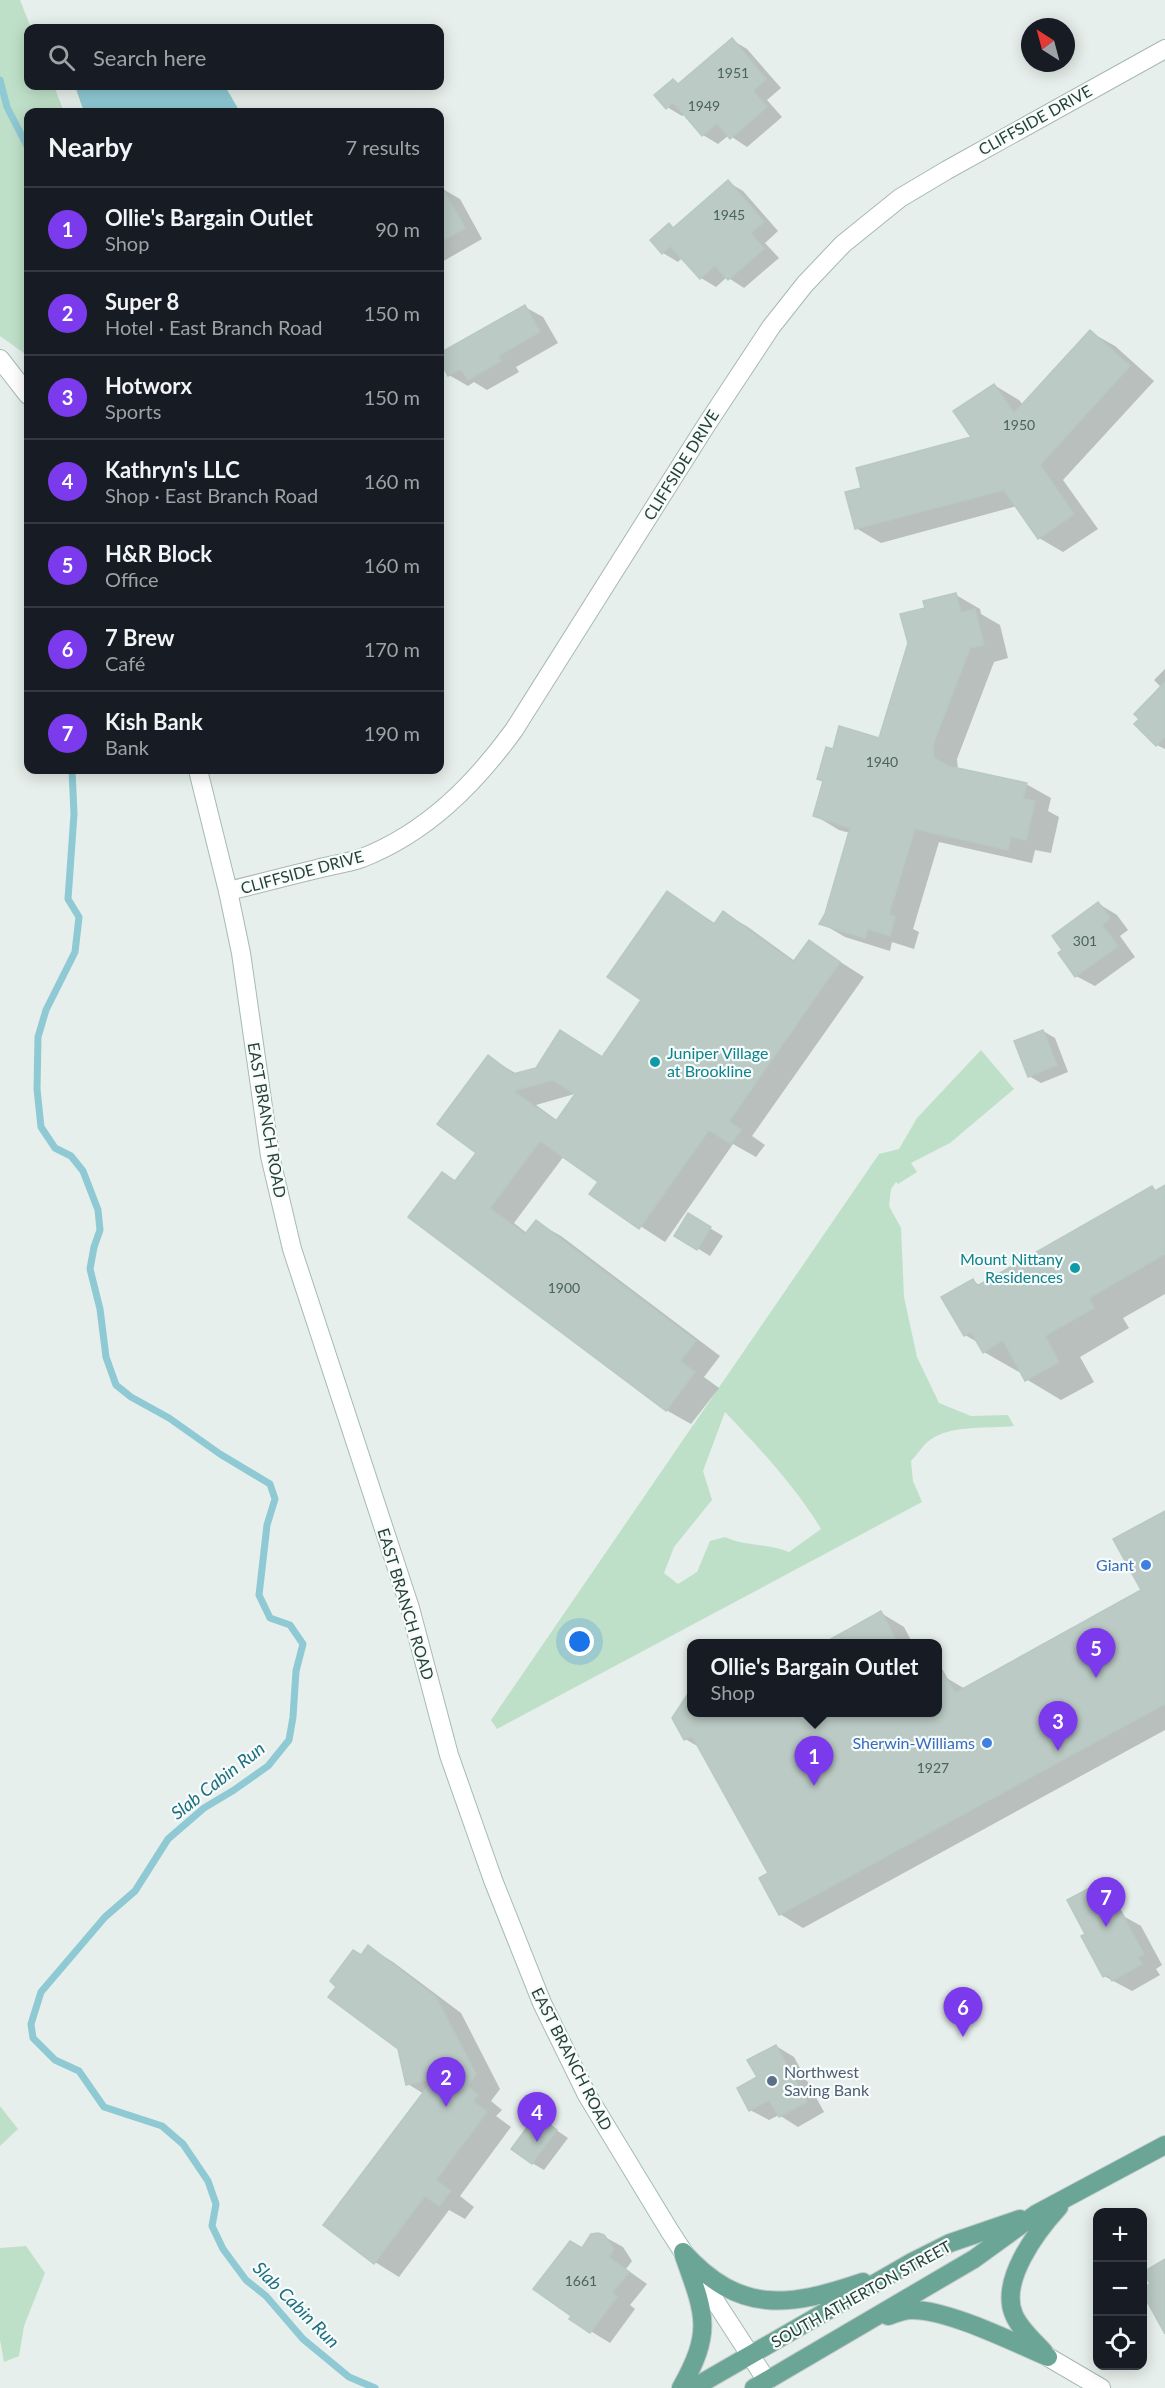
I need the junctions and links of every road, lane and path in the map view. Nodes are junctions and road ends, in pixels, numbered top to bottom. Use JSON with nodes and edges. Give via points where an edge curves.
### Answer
{"nodes":[{"id":1,"x":1165,"y":49,"type":"edge"},
{"id":2,"x":0,"y":359,"type":"edge"},
{"id":3,"x":24,"y":390,"type":"edge"},
{"id":4,"x":199,"y":774,"type":"edge"},
{"id":5,"x":228,"y":891,"type":"junction"},
{"id":6,"x":1163,"y":2145,"type":"edge"},
{"id":7,"x":1069,"y":2197,"type":"junction"},
{"id":8,"x":1036,"y":2214,"type":"junction"},
{"id":9,"x":683,"y":2252,"type":"junction"},
{"id":10,"x":899,"y":2270,"type":"junction"},
{"id":11,"x":845,"y":2335,"type":"junction"},
{"id":12,"x":750,"y":2356,"type":"junction"},
{"id":13,"x":1048,"y":2357,"type":"junction"},
{"id":14,"x":760,"y":2384,"type":"edge"},
{"id":15,"x":681,"y":2388,"type":"edge"},
{"id":16,"x":693,"y":2388,"type":"edge"},
{"id":17,"x":1101,"y":2388,"type":"edge"}],
"edges":[{"from":1,"to":5,"type":"main road","name":"CLIFFSIDE DRIVE","via":[[900,198],[843,244],[771,327],[514,730],[462,793],[427,822],[360,858]]},
{"from":2,"to":3,"type":"main road"},
{"from":4,"to":5,"type":"main road","name":"EAST BRANCH ROAD"},
{"from":5,"to":9,"type":"main road","name":"EAST BRANCH ROAD","via":[[241,953],[270,1156],[292,1249],[410,1608],[450,1755],[493,1880],[542,2003],[587,2095]]},
{"from":6,"to":7,"type":"main road","name":"SOUTH ATHERTON STREET"},
{"from":7,"to":8,"type":"main road","name":"SOUTH ATHERTON STREET"},
{"from":7,"to":13,"type":"main road","via":[[1029,2246],[1011,2294],[1019,2325]]},
{"from":8,"to":10,"type":"main road","name":"SOUTH ATHERTON STREET","via":[[951,2243]]},
{"from":8,"to":11,"type":"main road","name":"SOUTH ATHERTON STREET","via":[[974,2259]]},
{"from":9,"to":10,"type":"main road","via":[[727,2288],[766,2302],[799,2301]]},
{"from":9,"to":12,"type":"main road","name":"EAST BRANCH ROAD"},
{"from":9,"to":15,"type":"main road","via":[[704,2325],[698,2355]]},
{"from":10,"to":12,"type":"main road","name":"SOUTH ATHERTON STREET"},
{"from":11,"to":13,"type":"main road","via":[[885,2316],[925,2311],[950,2317]]},
{"from":11,"to":14,"type":"main road","name":"SOUTH ATHERTON STREET"},
{"from":12,"to":14,"type":"main road","name":"EAST BRANCH ROAD"},
{"from":12,"to":16,"type":"main road","name":"SOUTH ATHERTON STREET"},
{"from":13,"to":17,"type":"main road"}]}
